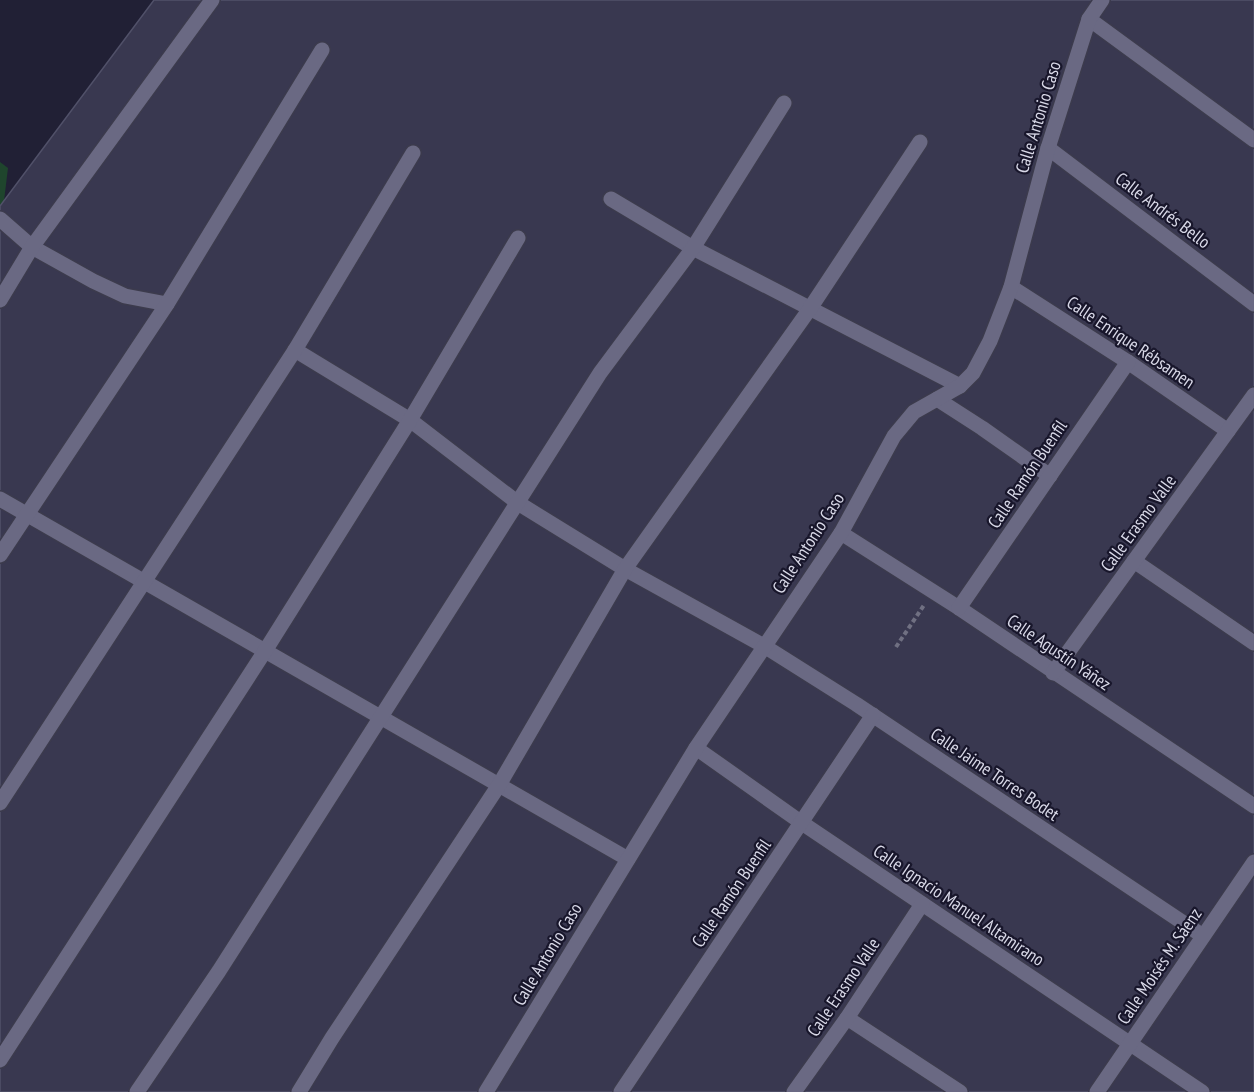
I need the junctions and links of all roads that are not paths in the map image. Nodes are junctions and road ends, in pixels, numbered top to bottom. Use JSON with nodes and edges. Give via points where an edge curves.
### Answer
{"nodes":[{"id":1,"x":212,"y":0,"type":"edge"},
{"id":2,"x":1102,"y":0,"type":"edge"},
{"id":3,"x":1089,"y":19,"type":"junction"},
{"id":4,"x":322,"y":50,"type":"dead end"},
{"id":5,"x":784,"y":103,"type":"dead end"},
{"id":6,"x":1254,"y":140,"type":"edge"},
{"id":7,"x":920,"y":142,"type":"dead end"},
{"id":8,"x":1048,"y":148,"type":"junction"},
{"id":9,"x":413,"y":153,"type":"dead end"},
{"id":10,"x":611,"y":199,"type":"dead end"},
{"id":11,"x":0,"y":219,"type":"edge"},
{"id":12,"x":518,"y":238,"type":"dead end"},
{"id":13,"x":32,"y":247,"type":"junction"},
{"id":14,"x":693,"y":248,"type":"junction"},
{"id":15,"x":1011,"y":287,"type":"junction"},
{"id":16,"x":0,"y":300,"type":"edge"},
{"id":17,"x":167,"y":304,"type":"junction"},
{"id":18,"x":1254,"y":304,"type":"edge"},
{"id":19,"x":809,"y":310,"type":"junction"},
{"id":20,"x":295,"y":350,"type":"junction"},
{"id":21,"x":1128,"y":362,"type":"junction"},
{"id":22,"x":960,"y":386,"type":"junction"},
{"id":23,"x":1254,"y":395,"type":"edge"},
{"id":24,"x":937,"y":399,"type":"junction"},
{"id":25,"x":411,"y":420,"type":"junction"},
{"id":26,"x":1228,"y":431,"type":"junction"},
{"id":27,"x":1050,"y":476,"type":"junction"},
{"id":28,"x":0,"y":499,"type":"edge"},
{"id":29,"x":518,"y":502,"type":"junction"},
{"id":30,"x":26,"y":514,"type":"junction"},
{"id":31,"x":841,"y":533,"type":"junction"},
{"id":32,"x":0,"y":555,"type":"edge"},
{"id":33,"x":1134,"y":561,"type":"junction"},
{"id":34,"x":625,"y":569,"type":"junction"},
{"id":35,"x":144,"y":582,"type":"junction"},
{"id":36,"x":959,"y":608,"type":"junction"},
{"id":37,"x":1253,"y":639,"type":"edge"},
{"id":38,"x":764,"y":646,"type":"junction"},
{"id":39,"x":265,"y":651,"type":"junction"},
{"id":40,"x":1053,"y":673,"type":"junction"},
{"id":41,"x":873,"y":715,"type":"junction"},
{"id":42,"x":381,"y":717,"type":"junction"},
{"id":43,"x":696,"y":748,"type":"junction"},
{"id":44,"x":499,"y":785,"type":"junction"},
{"id":45,"x":0,"y":803,"type":"edge"},
{"id":46,"x":1254,"y":806,"type":"edge"},
{"id":47,"x":802,"y":823,"type":"junction"},
{"id":48,"x":628,"y":859,"type":"junction"},
{"id":49,"x":1254,"y":862,"type":"edge"},
{"id":50,"x":922,"y":904,"type":"junction"},
{"id":51,"x":1203,"y":936,"type":"junction"},
{"id":52,"x":847,"y":1018,"type":"junction"},
{"id":53,"x":1130,"y":1042,"type":"junction"},
{"id":54,"x":0,"y":1060,"type":"edge"},
{"id":55,"x":137,"y":1092,"type":"edge"},
{"id":56,"x":299,"y":1092,"type":"edge"},
{"id":57,"x":486,"y":1092,"type":"edge"},
{"id":58,"x":621,"y":1092,"type":"edge"},
{"id":59,"x":794,"y":1092,"type":"edge"},
{"id":60,"x":960,"y":1092,"type":"edge"},
{"id":61,"x":1097,"y":1092,"type":"edge"},
{"id":62,"x":1202,"y":1092,"type":"edge"}],
"edges":[{"from":1,"to":13,"type":"street"},
{"from":2,"to":3,"type":"street","name":"Calle Antonio Caso"},
{"from":3,"to":6,"type":"street"},
{"from":3,"to":8,"type":"street","name":"Calle Antonio Caso"},
{"from":4,"to":17,"type":"street"},
{"from":5,"to":14,"type":"street"},
{"from":7,"to":19,"type":"street"},
{"from":8,"to":15,"type":"street","name":"Calle Antonio Caso"},
{"from":8,"to":18,"type":"street","name":"Calle Andrés Bello"},
{"from":9,"to":20,"type":"street"},
{"from":10,"to":14,"type":"street"},
{"from":11,"to":13,"type":"street"},
{"from":12,"to":25,"type":"street"},
{"from":13,"to":16,"type":"street"},
{"from":13,"to":17,"type":"street","via":[[125,296]]},
{"from":14,"to":19,"type":"street"},
{"from":14,"to":29,"type":"street","via":[[600,373]]},
{"from":15,"to":21,"type":"street","name":"Calle Enrique Rébsamen"},
{"from":15,"to":22,"type":"street","name":"Calle Antonio Caso","via":[[990,341],[973,373]]},
{"from":17,"to":30,"type":"street"},
{"from":19,"to":22,"type":"street"},
{"from":19,"to":34,"type":"street"},
{"from":20,"to":25,"type":"street","name":"Calle Jaime Torres Bodet"},
{"from":20,"to":35,"type":"street"},
{"from":21,"to":26,"type":"street","name":"Calle Enrique Rébsamen"},
{"from":21,"to":27,"type":"street","name":"Calle Ramón Buenfil"},
{"from":22,"to":24,"type":"street","name":"Calle Antonio Caso"},
{"from":23,"to":26,"type":"street","name":"Calle Erasmo Valle"},
{"from":24,"to":27,"type":"street"},
{"from":24,"to":31,"type":"street","name":"Calle Antonio Caso","via":[[914,412],[894,436]]},
{"from":25,"to":29,"type":"street","name":"Calle Jaime Torres Bodet"},
{"from":25,"to":39,"type":"street"},
{"from":26,"to":33,"type":"street","name":"Calle Erasmo Valle"},
{"from":27,"to":36,"type":"street","name":"Calle Ramón Buenfil"},
{"from":28,"to":30,"type":"street"},
{"from":29,"to":34,"type":"street","name":"Calle Jaime Torres Bodet"},
{"from":29,"to":42,"type":"street"},
{"from":30,"to":32,"type":"street"},
{"from":30,"to":35,"type":"street"},
{"from":31,"to":36,"type":"street","name":"Calle Agustín Yáñez"},
{"from":31,"to":38,"type":"street","name":"Calle Antonio Caso"},
{"from":33,"to":37,"type":"street"},
{"from":33,"to":40,"type":"street","name":"Calle Erasmo Valle"},
{"from":34,"to":38,"type":"street","name":"Calle Jaime Torres Bodet"},
{"from":34,"to":44,"type":"street"},
{"from":35,"to":39,"type":"street"},
{"from":35,"to":45,"type":"street"},
{"from":36,"to":40,"type":"street","name":"Calle Agustín Yáñez"},
{"from":38,"to":41,"type":"street","name":"Calle Jaime Torres Bodet"},
{"from":38,"to":43,"type":"street","name":"Calle Antonio Caso"},
{"from":39,"to":42,"type":"street"},
{"from":39,"to":54,"type":"street"},
{"from":40,"to":46,"type":"street","name":"Calle Agustín Yáñez"},
{"from":41,"to":47,"type":"street","name":"Calle Ramón Buenfil"},
{"from":41,"to":51,"type":"street","name":"Calle Jaime Torres Bodet"},
{"from":42,"to":44,"type":"street"},
{"from":42,"to":55,"type":"street"},
{"from":43,"to":47,"type":"street","name":"Calle Ignacio Manuel Altamirano"},
{"from":43,"to":48,"type":"street","name":"Calle Antonio Caso"},
{"from":44,"to":48,"type":"street"},
{"from":44,"to":56,"type":"street"},
{"from":47,"to":50,"type":"street","name":"Calle Ignacio Manuel Altamirano"},
{"from":47,"to":58,"type":"street","name":"Calle Ramón Buenfil"},
{"from":48,"to":57,"type":"street","name":"Calle Antonio Caso"},
{"from":49,"to":51,"type":"street","name":"Calle Moisés M. Sáenz"},
{"from":50,"to":52,"type":"street","name":"Calle Erasmo Valle"},
{"from":50,"to":53,"type":"street","name":"Calle Ignacio Manuel Altamirano"},
{"from":51,"to":53,"type":"street","name":"Calle Moisés M. Sáenz"},
{"from":52,"to":59,"type":"street","name":"Calle Erasmo Valle"},
{"from":52,"to":60,"type":"street"},
{"from":53,"to":61,"type":"street","name":"Calle Moisés M. Sáenz"},
{"from":53,"to":62,"type":"street","name":"Calle Ignacio Manuel Altamirano"}]}
